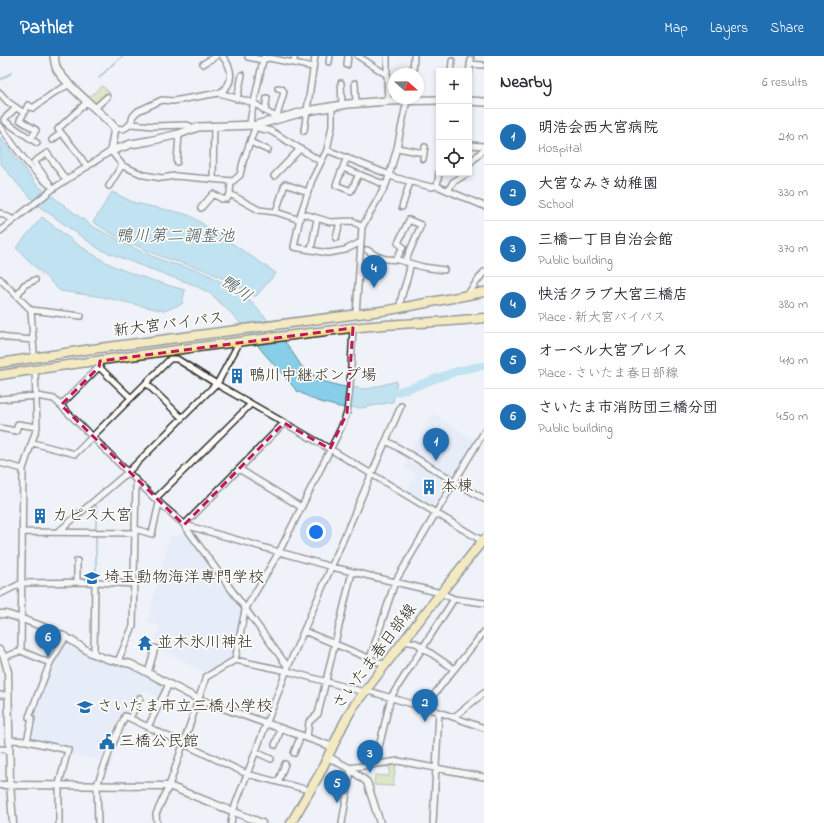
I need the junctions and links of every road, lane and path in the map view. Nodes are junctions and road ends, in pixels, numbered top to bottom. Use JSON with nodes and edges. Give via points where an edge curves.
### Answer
{"nodes":[{"id":1,"x":54,"y":56,"type":"edge"},
{"id":2,"x":216,"y":56,"type":"edge"},
{"id":3,"x":222,"y":56,"type":"edge"},
{"id":4,"x":248,"y":56,"type":"edge"},
{"id":5,"x":295,"y":56,"type":"edge"},
{"id":6,"x":315,"y":56,"type":"edge"},
{"id":7,"x":348,"y":56,"type":"edge"},
{"id":8,"x":358,"y":56,"type":"edge"},
{"id":9,"x":387,"y":56,"type":"edge"},
{"id":10,"x":414,"y":56,"type":"edge"},
{"id":11,"x":264,"y":58,"type":"edge"},
{"id":12,"x":452,"y":61,"type":"dead end"},
{"id":13,"x":293,"y":63,"type":"junction"},
{"id":14,"x":203,"y":64,"type":"dead end"},
{"id":15,"x":347,"y":65,"type":"dead end"},
{"id":16,"x":482,"y":65,"type":"dead end"},
{"id":17,"x":314,"y":67,"type":"junction"},
{"id":18,"x":413,"y":68,"type":"edge"},
{"id":19,"x":451,"y":68,"type":"edge"},
{"id":20,"x":470,"y":68,"type":"edge"},
{"id":21,"x":242,"y":75,"type":"dead end"},
{"id":22,"x":387,"y":77,"type":"junction"},
{"id":23,"x":341,"y":83,"type":"dead end"},
{"id":24,"x":355,"y":83,"type":"dead end"},
{"id":25,"x":70,"y":84,"type":"junction"},
{"id":26,"x":278,"y":88,"type":"dead end"},
{"id":27,"x":0,"y":93,"type":"edge"},
{"id":28,"x":219,"y":93,"type":"junction"},
{"id":29,"x":107,"y":97,"type":"dead end"},
{"id":30,"x":268,"y":98,"type":"dead end"},
{"id":31,"x":237,"y":99,"type":"junction"},
{"id":32,"x":424,"y":99,"type":"edge"},
{"id":33,"x":436,"y":100,"type":"edge"},
{"id":34,"x":88,"y":101,"type":"junction"},
{"id":35,"x":388,"y":101,"type":"joint"},
{"id":36,"x":472,"y":101,"type":"edge"},
{"id":37,"x":484,"y":102,"type":"edge"},
{"id":38,"x":254,"y":104,"type":"junction"},
{"id":39,"x":356,"y":104,"type":"junction"},
{"id":40,"x":409,"y":104,"type":"edge"},
{"id":41,"x":342,"y":105,"type":"junction"},
{"id":42,"x":332,"y":106,"type":"junction"},
{"id":43,"x":16,"y":108,"type":"junction"},
{"id":44,"x":95,"y":108,"type":"junction"},
{"id":45,"x":265,"y":111,"type":"junction"},
{"id":46,"x":307,"y":111,"type":"junction"},
{"id":47,"x":24,"y":113,"type":"junction"},
{"id":48,"x":279,"y":117,"type":"junction"},
{"id":49,"x":131,"y":124,"type":"junction"},
{"id":50,"x":253,"y":125,"type":"junction"},
{"id":51,"x":0,"y":126,"type":"edge"},
{"id":52,"x":214,"y":126,"type":"junction"},
{"id":53,"x":115,"y":128,"type":"junction"},
{"id":54,"x":192,"y":129,"type":"junction"},
{"id":55,"x":304,"y":131,"type":"dead end"},
{"id":56,"x":61,"y":133,"type":"junction"},
{"id":57,"x":179,"y":134,"type":"junction"},
{"id":58,"x":31,"y":139,"type":"junction"},
{"id":59,"x":52,"y":140,"type":"dead end"},
{"id":60,"x":250,"y":142,"type":"junction"},
{"id":61,"x":37,"y":143,"type":"dead end"},
{"id":62,"x":472,"y":146,"type":"edge"},
{"id":63,"x":484,"y":146,"type":"edge"},
{"id":64,"x":425,"y":147,"type":"dead end"},
{"id":65,"x":397,"y":148,"type":"junction"},
{"id":66,"x":300,"y":149,"type":"junction"},
{"id":67,"x":484,"y":149,"type":"edge"},
{"id":68,"x":268,"y":150,"type":"dead end"},
{"id":69,"x":327,"y":150,"type":"junction"},
{"id":70,"x":111,"y":151,"type":"junction"},
{"id":71,"x":347,"y":157,"type":"junction"},
{"id":72,"x":472,"y":161,"type":"edge"},
{"id":73,"x":177,"y":162,"type":"dead end"},
{"id":74,"x":320,"y":162,"type":"junction"},
{"id":75,"x":122,"y":165,"type":"junction"},
{"id":76,"x":86,"y":167,"type":"junction"},
{"id":77,"x":343,"y":168,"type":"junction"},
{"id":78,"x":359,"y":174,"type":"junction"},
{"id":79,"x":274,"y":176,"type":"dead end"},
{"id":80,"x":390,"y":176,"type":"junction"},
{"id":81,"x":439,"y":176,"type":"edge"},
{"id":82,"x":463,"y":176,"type":"edge"},
{"id":83,"x":213,"y":179,"type":"junction"},
{"id":84,"x":66,"y":180,"type":"junction"},
{"id":85,"x":231,"y":181,"type":"junction"},
{"id":86,"x":410,"y":182,"type":"junction"},
{"id":87,"x":386,"y":185,"type":"junction"},
{"id":88,"x":109,"y":186,"type":"dead end"},
{"id":89,"x":437,"y":186,"type":"junction"},
{"id":90,"x":53,"y":189,"type":"junction"},
{"id":91,"x":448,"y":191,"type":"junction"},
{"id":92,"x":308,"y":192,"type":"junction"},
{"id":93,"x":230,"y":194,"type":"junction"},
{"id":94,"x":484,"y":206,"type":"edge"},
{"id":95,"x":402,"y":207,"type":"dead end"},
{"id":96,"x":201,"y":208,"type":"dead end"},
{"id":97,"x":276,"y":212,"type":"junction"},
{"id":98,"x":0,"y":213,"type":"edge"},
{"id":99,"x":302,"y":213,"type":"junction"},
{"id":100,"x":318,"y":219,"type":"junction"},
{"id":101,"x":14,"y":220,"type":"junction"},
{"id":102,"x":300,"y":220,"type":"junction"},
{"id":103,"x":340,"y":222,"type":"junction"},
{"id":104,"x":362,"y":227,"type":"junction"},
{"id":105,"x":0,"y":231,"type":"edge"},
{"id":106,"x":336,"y":238,"type":"dead end"},
{"id":107,"x":361,"y":242,"type":"junction"},
{"id":108,"x":311,"y":250,"type":"junction"},
{"id":109,"x":367,"y":250,"type":"dead end"},
{"id":110,"x":396,"y":260,"type":"junction"},
{"id":111,"x":408,"y":264,"type":"junction"},
{"id":112,"x":444,"y":270,"type":"dead end"},
{"id":113,"x":484,"y":272,"type":"edge"},
{"id":114,"x":0,"y":279,"type":"edge"},
{"id":115,"x":36,"y":280,"type":"dead end"},
{"id":116,"x":484,"y":292,"type":"edge"},
{"id":117,"x":467,"y":295,"type":"junction"},
{"id":118,"x":17,"y":296,"type":"junction"},
{"id":119,"x":484,"y":296,"type":"edge"},
{"id":120,"x":400,"y":308,"type":"junction"},
{"id":121,"x":31,"y":310,"type":"junction"},
{"id":122,"x":356,"y":315,"type":"junction"},
{"id":123,"x":81,"y":316,"type":"dead end"},
{"id":124,"x":484,"y":318,"type":"edge"},
{"id":125,"x":353,"y":328,"type":"junction"},
{"id":126,"x":0,"y":335,"type":"edge"},
{"id":127,"x":34,"y":340,"type":"junction"},
{"id":128,"x":243,"y":342,"type":"junction"},
{"id":129,"x":34,"y":354,"type":"dead end"},
{"id":130,"x":0,"y":363,"type":"edge"},
{"id":131,"x":100,"y":364,"type":"junction"},
{"id":132,"x":36,"y":370,"type":"junction"},
{"id":133,"x":0,"y":375,"type":"edge"},
{"id":134,"x":146,"y":383,"type":"junction"},
{"id":135,"x":217,"y":384,"type":"junction"},
{"id":136,"x":37,"y":396,"type":"junction"},
{"id":137,"x":131,"y":398,"type":"junction"},
{"id":138,"x":0,"y":399,"type":"edge"},
{"id":139,"x":251,"y":404,"type":"junction"},
{"id":140,"x":61,"y":406,"type":"junction"},
{"id":141,"x":401,"y":406,"type":"dead end"},
{"id":142,"x":182,"y":418,"type":"junction"},
{"id":143,"x":284,"y":423,"type":"junction"},
{"id":144,"x":37,"y":427,"type":"junction"},
{"id":145,"x":0,"y":428,"type":"edge"},
{"id":146,"x":484,"y":432,"type":"edge"},
{"id":147,"x":92,"y":437,"type":"junction"},
{"id":148,"x":387,"y":441,"type":"junction"},
{"id":149,"x":33,"y":443,"type":"junction"},
{"id":150,"x":330,"y":449,"type":"junction"},
{"id":151,"x":0,"y":462,"type":"edge"},
{"id":152,"x":23,"y":469,"type":"junction"},
{"id":153,"x":239,"y":469,"type":"junction"},
{"id":154,"x":128,"y":472,"type":"junction"},
{"id":155,"x":372,"y":474,"type":"junction"},
{"id":156,"x":136,"y":481,"type":"junction"},
{"id":157,"x":455,"y":481,"type":"junction"},
{"id":158,"x":155,"y":499,"type":"junction"},
{"id":159,"x":484,"y":499,"type":"edge"},
{"id":160,"x":159,"y":503,"type":"junction"},
{"id":161,"x":301,"y":507,"type":"junction"},
{"id":162,"x":436,"y":513,"type":"junction"},
{"id":163,"x":184,"y":525,"type":"junction"},
{"id":164,"x":135,"y":531,"type":"junction"},
{"id":165,"x":23,"y":532,"type":"junction"},
{"id":166,"x":58,"y":532,"type":"junction"},
{"id":167,"x":483,"y":540,"type":"edge"},
{"id":168,"x":279,"y":552,"type":"junction"},
{"id":169,"x":77,"y":561,"type":"dead end"},
{"id":170,"x":332,"y":567,"type":"junction"},
{"id":171,"x":352,"y":572,"type":"junction"},
{"id":172,"x":77,"y":582,"type":"junction"},
{"id":173,"x":95,"y":582,"type":"junction"},
{"id":174,"x":395,"y":582,"type":"junction"},
{"id":175,"x":22,"y":583,"type":"junction"},
{"id":176,"x":135,"y":584,"type":"junction"},
{"id":177,"x":441,"y":592,"type":"junction"},
{"id":178,"x":0,"y":594,"type":"edge"},
{"id":179,"x":454,"y":599,"type":"junction"},
{"id":180,"x":484,"y":603,"type":"edge"},
{"id":181,"x":245,"y":610,"type":"junction"},
{"id":182,"x":0,"y":614,"type":"edge"},
{"id":183,"x":22,"y":618,"type":"junction"},
{"id":184,"x":304,"y":631,"type":"junction"},
{"id":185,"x":484,"y":632,"type":"edge"},
{"id":186,"x":66,"y":637,"type":"junction"},
{"id":187,"x":403,"y":641,"type":"junction"},
{"id":188,"x":334,"y":643,"type":"junction"},
{"id":189,"x":155,"y":648,"type":"dead end"},
{"id":190,"x":423,"y":648,"type":"junction"},
{"id":191,"x":0,"y":650,"type":"edge"},
{"id":192,"x":22,"y":651,"type":"junction"},
{"id":193,"x":94,"y":654,"type":"junction"},
{"id":194,"x":4,"y":657,"type":"junction"},
{"id":195,"x":370,"y":658,"type":"junction"},
{"id":196,"x":235,"y":660,"type":"junction"},
{"id":197,"x":118,"y":661,"type":"junction"},
{"id":198,"x":50,"y":663,"type":"junction"},
{"id":199,"x":385,"y":665,"type":"junction"},
{"id":200,"x":287,"y":669,"type":"junction"},
{"id":201,"x":454,"y":669,"type":"junction"},
{"id":202,"x":148,"y":673,"type":"junction"},
{"id":203,"x":325,"y":681,"type":"junction"},
{"id":204,"x":169,"y":684,"type":"junction"},
{"id":205,"x":365,"y":691,"type":"junction"},
{"id":206,"x":484,"y":693,"type":"edge"},
{"id":207,"x":0,"y":695,"type":"edge"},
{"id":208,"x":9,"y":695,"type":"junction"},
{"id":209,"x":140,"y":698,"type":"dead end"},
{"id":210,"x":391,"y":698,"type":"junction"},
{"id":211,"x":198,"y":699,"type":"junction"},
{"id":212,"x":424,"y":707,"type":"junction"},
{"id":213,"x":439,"y":712,"type":"junction"},
{"id":214,"x":454,"y":717,"type":"junction"},
{"id":215,"x":130,"y":718,"type":"junction"},
{"id":216,"x":267,"y":724,"type":"junction"},
{"id":217,"x":148,"y":727,"type":"junction"},
{"id":218,"x":281,"y":728,"type":"junction"},
{"id":219,"x":484,"y":728,"type":"edge"},
{"id":220,"x":304,"y":736,"type":"junction"},
{"id":221,"x":10,"y":740,"type":"junction"},
{"id":222,"x":27,"y":741,"type":"junction"},
{"id":223,"x":183,"y":744,"type":"junction"},
{"id":224,"x":275,"y":745,"type":"dead end"},
{"id":225,"x":333,"y":747,"type":"junction"},
{"id":226,"x":0,"y":749,"type":"edge"},
{"id":227,"x":10,"y":750,"type":"junction"},
{"id":228,"x":256,"y":752,"type":"junction"},
{"id":229,"x":294,"y":753,"type":"dead end"},
{"id":230,"x":328,"y":757,"type":"junction"},
{"id":231,"x":271,"y":759,"type":"dead end"},
{"id":232,"x":285,"y":764,"type":"dead end"},
{"id":233,"x":375,"y":764,"type":"junction"},
{"id":234,"x":436,"y":767,"type":"junction"},
{"id":235,"x":350,"y":768,"type":"junction"},
{"id":236,"x":247,"y":774,"type":"junction"},
{"id":237,"x":484,"y":776,"type":"edge"},
{"id":238,"x":278,"y":782,"type":"junction"},
{"id":239,"x":10,"y":784,"type":"junction"},
{"id":240,"x":59,"y":784,"type":"junction"},
{"id":241,"x":0,"y":785,"type":"edge"},
{"id":242,"x":97,"y":785,"type":"junction"},
{"id":243,"x":169,"y":786,"type":"junction"},
{"id":244,"x":310,"y":790,"type":"junction"},
{"id":245,"x":233,"y":811,"type":"junction"},
{"id":246,"x":259,"y":822,"type":"edge"},
{"id":247,"x":13,"y":823,"type":"edge"},
{"id":248,"x":59,"y":823,"type":"edge"},
{"id":249,"x":98,"y":823,"type":"edge"},
{"id":250,"x":157,"y":823,"type":"edge"},
{"id":251,"x":231,"y":823,"type":"edge"},
{"id":252,"x":292,"y":823,"type":"edge"},
{"id":253,"x":342,"y":823,"type":"edge"},
{"id":254,"x":380,"y":823,"type":"edge"},
{"id":255,"x":433,"y":823,"type":"edge"}],
"edges":[{"from":1,"to":25,"type":"main road","via":[[57,69]]},
{"from":2,"to":14,"type":"street"},
{"from":3,"to":28,"type":"street","via":[[228,62],[231,78],[227,87]]},
{"from":4,"to":11,"type":"street"},
{"from":5,"to":13,"type":"street"},
{"from":6,"to":17,"type":"street"},
{"from":7,"to":15,"type":"street"},
{"from":8,"to":22,"type":"street"},
{"from":9,"to":22,"type":"street"},
{"from":10,"to":18,"type":"street"},
{"from":11,"to":13,"type":"street"},
{"from":11,"to":38,"type":"street"},
{"from":12,"to":19,"type":"street"},
{"from":13,"to":17,"type":"street"},
{"from":16,"to":20,"type":"street","via":[[471,61]]},
{"from":17,"to":46,"type":"street"},
{"from":21,"to":31,"type":"street"},
{"from":22,"to":35,"type":"street"},
{"from":23,"to":41,"type":"street"},
{"from":24,"to":39,"type":"street"},
{"from":25,"to":34,"type":"main road"},
{"from":25,"to":47,"type":"street","via":[[33,108],[28,105]]},
{"from":26,"to":48,"type":"street","via":[[284,92]]},
{"from":27,"to":43,"type":"street"},
{"from":28,"to":31,"type":"street"},
{"from":28,"to":49,"type":"street","via":[[173,102],[162,100],[138,111],[133,116]]},
{"from":29,"to":44,"type":"street"},
{"from":30,"to":45,"type":"street"},
{"from":31,"to":38,"type":"street"},
{"from":32,"to":33,"type":"main road"},
{"from":34,"to":44,"type":"main road"},
{"from":34,"to":56,"type":"street","via":[[58,129]]},
{"from":35,"to":39,"type":"main road"},
{"from":36,"to":37,"type":"main road"},
{"from":38,"to":45,"type":"street"},
{"from":38,"to":50,"type":"street"},
{"from":39,"to":41,"type":"main road"},
{"from":40,"to":65,"type":"street"},
{"from":41,"to":42,"type":"main road"},
{"from":42,"to":46,"type":"main road"},
{"from":42,"to":69,"type":"street","via":[[332,126]]},
{"from":43,"to":47,"type":"street"},
{"from":43,"to":58,"type":"street","via":[[4,119]]},
{"from":44,"to":53,"type":"main road"},
{"from":45,"to":48,"type":"street"},
{"from":46,"to":48,"type":"main road"},
{"from":46,"to":55,"type":"street"},
{"from":47,"to":58,"type":"street","via":[[20,120],[36,130]]},
{"from":48,"to":50,"type":"main road"},
{"from":49,"to":53,"type":"street","via":[[123,129]]},
{"from":49,"to":54,"type":"street","via":[[187,125]]},
{"from":50,"to":52,"type":"main road"},
{"from":50,"to":60,"type":"street"},
{"from":50,"to":66,"type":"street","via":[[271,131]]},
{"from":51,"to":90,"type":"street","via":[[29,165]]},
{"from":52,"to":54,"type":"main road"},
{"from":52,"to":83,"type":"street"},
{"from":53,"to":70,"type":"main road"},
{"from":54,"to":57,"type":"main road"},
{"from":56,"to":59,"type":"street"},
{"from":56,"to":76,"type":"street"},
{"from":57,"to":70,"type":"main road"},
{"from":57,"to":73,"type":"street"},
{"from":58,"to":61,"type":"street"},
{"from":60,"to":68,"type":"street"},
{"from":60,"to":85,"type":"street","via":[[240,175]]},
{"from":62,"to":63,"type":"street"},
{"from":64,"to":65,"type":"street","via":[[423,156]]},
{"from":65,"to":80,"type":"street"},
{"from":66,"to":74,"type":"street"},
{"from":66,"to":79,"type":"street"},
{"from":67,"to":72,"type":"street"},
{"from":69,"to":71,"type":"street"},
{"from":69,"to":74,"type":"street"},
{"from":70,"to":75,"type":"street"},
{"from":70,"to":76,"type":"street"},
{"from":71,"to":77,"type":"street"},
{"from":71,"to":80,"type":"street"},
{"from":74,"to":92,"type":"street"},
{"from":75,"to":83,"type":"street","via":[[144,176]]},
{"from":75,"to":88,"type":"street"},
{"from":76,"to":84,"type":"street"},
{"from":77,"to":78,"type":"street"},
{"from":77,"to":78,"type":"street","via":[[336,185],[352,191]]},
{"from":78,"to":87,"type":"street"},
{"from":80,"to":86,"type":"street"},
{"from":80,"to":87,"type":"street"},
{"from":81,"to":89,"type":"street"},
{"from":82,"to":91,"type":"street","via":[[453,182]]},
{"from":83,"to":85,"type":"street"},
{"from":84,"to":90,"type":"street"},
{"from":84,"to":90,"type":"street","via":[[47,153],[34,162]]},
{"from":85,"to":93,"type":"street"},
{"from":86,"to":89,"type":"street"},
{"from":86,"to":95,"type":"street"},
{"from":87,"to":104,"type":"street"},
{"from":89,"to":91,"type":"street"},
{"from":90,"to":101,"type":"street"},
{"from":91,"to":94,"type":"street"},
{"from":92,"to":97,"type":"street","via":[[285,184]]},
{"from":92,"to":99,"type":"street"},
{"from":93,"to":96,"type":"street","via":[[227,199],[213,194]]},
{"from":93,"to":97,"type":"street","via":[[259,210]]},
{"from":97,"to":102,"type":"street"},
{"from":98,"to":101,"type":"street"},
{"from":99,"to":100,"type":"street"},
{"from":99,"to":102,"type":"street"},
{"from":100,"to":103,"type":"street"},
{"from":100,"to":108,"type":"street"},
{"from":101,"to":105,"type":"street"},
{"from":102,"to":108,"type":"street","via":[[294,247]]},
{"from":103,"to":104,"type":"street","via":[[353,221]]},
{"from":103,"to":106,"type":"street"},
{"from":104,"to":107,"type":"street"},
{"from":107,"to":108,"type":"street","via":[[345,250],[328,253]]},
{"from":107,"to":122,"type":"street"},
{"from":109,"to":110,"type":"street","via":[[377,256]]},
{"from":110,"to":111,"type":"street"},
{"from":110,"to":111,"type":"street","via":[[403,247],[398,243],[409,220],[421,225]]},
{"from":111,"to":112,"type":"street"},
{"from":111,"to":120,"type":"street","via":[[410,273],[400,300]]},
{"from":113,"to":117,"type":"street"},
{"from":114,"to":118,"type":"street"},
{"from":115,"to":118,"type":"street","via":[[24,285]]},
{"from":116,"to":117,"type":"main road","name":"新大宮バイパス"},
{"from":117,"to":119,"type":"main road"},
{"from":117,"to":120,"type":"main road","name":"新大宮バイパス"},
{"from":118,"to":121,"type":"street"},
{"from":120,"to":122,"type":"main road","name":"新大宮バイパス"},
{"from":121,"to":123,"type":"street"},
{"from":121,"to":127,"type":"street"},
{"from":122,"to":130,"type":"main road","name":"新大宮バイパス"},
{"from":124,"to":125,"type":"main road","name":"新大宮バイパス"},
{"from":125,"to":128,"type":"main road","name":"新大宮バイパス"},
{"from":125,"to":150,"type":"street","via":[[347,413]]},
{"from":126,"to":127,"type":"street"},
{"from":127,"to":129,"type":"street"},
{"from":128,"to":131,"type":"main road","name":"新大宮バイパス"},
{"from":128,"to":135,"type":"street"},
{"from":131,"to":132,"type":"main road","name":"新大宮バイパス"},
{"from":131,"to":137,"type":"street"},
{"from":131,"to":140,"type":"street"},
{"from":132,"to":133,"type":"main road","name":"新大宮バイパス"},
{"from":132,"to":136,"type":"street"},
{"from":134,"to":135,"type":"street","via":[[170,359],[177,359]]},
{"from":134,"to":137,"type":"street"},
{"from":134,"to":142,"type":"street"},
{"from":135,"to":139,"type":"street"},
{"from":135,"to":142,"type":"street"},
{"from":136,"to":138,"type":"street"},
{"from":136,"to":140,"type":"street","via":[[54,399]]},
{"from":136,"to":144,"type":"street"},
{"from":137,"to":147,"type":"street"},
{"from":139,"to":143,"type":"street"},
{"from":139,"to":158,"type":"street"},
{"from":140,"to":147,"type":"street"},
{"from":141,"to":148,"type":"street"},
{"from":142,"to":154,"type":"street"},
{"from":143,"to":150,"type":"street"},
{"from":143,"to":153,"type":"street"},
{"from":144,"to":145,"type":"street","via":[[18,424],[16,430]]},
{"from":144,"to":149,"type":"street"},
{"from":146,"to":157,"type":"street"},
{"from":147,"to":149,"type":"street","via":[[75,454]]},
{"from":147,"to":154,"type":"street"},
{"from":148,"to":155,"type":"street"},
{"from":148,"to":157,"type":"street"},
{"from":149,"to":152,"type":"street"},
{"from":150,"to":155,"type":"street"},
{"from":150,"to":161,"type":"street"},
{"from":151,"to":152,"type":"street"},
{"from":152,"to":165,"type":"street"},
{"from":153,"to":161,"type":"street"},
{"from":153,"to":163,"type":"street"},
{"from":154,"to":156,"type":"street"},
{"from":154,"to":166,"type":"street"},
{"from":155,"to":162,"type":"street"},
{"from":155,"to":170,"type":"street"},
{"from":156,"to":158,"type":"street"},
{"from":156,"to":164,"type":"street"},
{"from":157,"to":159,"type":"street"},
{"from":157,"to":162,"type":"street"},
{"from":158,"to":160,"type":"street"},
{"from":160,"to":163,"type":"street"},
{"from":160,"to":164,"type":"street","via":[[152,534]]},
{"from":161,"to":168,"type":"street"},
{"from":162,"to":167,"type":"street"},
{"from":162,"to":174,"type":"street"},
{"from":163,"to":168,"type":"street"},
{"from":163,"to":181,"type":"street"},
{"from":164,"to":166,"type":"street"},
{"from":164,"to":176,"type":"street"},
{"from":165,"to":166,"type":"street"},
{"from":165,"to":175,"type":"street"},
{"from":167,"to":177,"type":"main road","name":"さいたま春日部線"},
{"from":168,"to":170,"type":"street"},
{"from":168,"to":181,"type":"street"},
{"from":169,"to":172,"type":"street"},
{"from":170,"to":171,"type":"street"},
{"from":170,"to":184,"type":"street"},
{"from":171,"to":174,"type":"street"},
{"from":171,"to":188,"type":"street"},
{"from":172,"to":173,"type":"street"},
{"from":172,"to":175,"type":"street"},
{"from":173,"to":176,"type":"street"},
{"from":173,"to":193,"type":"street"},
{"from":174,"to":177,"type":"street"},
{"from":174,"to":195,"type":"street"},
{"from":175,"to":178,"type":"street"},
{"from":175,"to":183,"type":"street"},
{"from":176,"to":197,"type":"street","via":[[133,626]]},
{"from":177,"to":179,"type":"street"},
{"from":177,"to":187,"type":"main road","name":"さいたま春日部線"},
{"from":179,"to":180,"type":"street"},
{"from":179,"to":190,"type":"street"},
{"from":181,"to":196,"type":"street"},
{"from":181,"to":200,"type":"street"},
{"from":182,"to":183,"type":"street"},
{"from":183,"to":186,"type":"street"},
{"from":183,"to":192,"type":"street"},
{"from":184,"to":188,"type":"street"},
{"from":184,"to":200,"type":"street"},
{"from":185,"to":201,"type":"street"},
{"from":186,"to":193,"type":"street"},
{"from":186,"to":198,"type":"street"},
{"from":187,"to":190,"type":"street","via":[[416,643]]},
{"from":187,"to":199,"type":"main road","name":"さいたま春日部線"},
{"from":188,"to":195,"type":"street"},
{"from":188,"to":203,"type":"street"},
{"from":189,"to":202,"type":"street"},
{"from":190,"to":201,"type":"street"},
{"from":190,"to":210,"type":"street"},
{"from":191,"to":194,"type":"street"},
{"from":192,"to":194,"type":"street"},
{"from":192,"to":198,"type":"street"},
{"from":193,"to":197,"type":"street"},
{"from":194,"to":208,"type":"street","via":[[8,672]]},
{"from":195,"to":199,"type":"street"},
{"from":196,"to":200,"type":"street"},
{"from":196,"to":211,"type":"street","via":[[206,677]]},
{"from":197,"to":202,"type":"street","via":[[131,664]]},
{"from":198,"to":222,"type":"street","via":[[29,717],[32,718]]},
{"from":199,"to":205,"type":"main road","name":"さいたま春日部線"},
{"from":200,"to":203,"type":"street"},
{"from":200,"to":216,"type":"street"},
{"from":201,"to":212,"type":"street"},
{"from":202,"to":204,"type":"street"},
{"from":203,"to":205,"type":"street"},
{"from":203,"to":220,"type":"street","via":[[318,714],[309,722]]},
{"from":204,"to":211,"type":"street"},
{"from":204,"to":217,"type":"street"},
{"from":205,"to":210,"type":"street"},
{"from":205,"to":225,"type":"main road","name":"さいたま春日部線","via":[[344,723]]},
{"from":206,"to":214,"type":"street"},
{"from":207,"to":208,"type":"street"},
{"from":208,"to":221,"type":"street"},
{"from":209,"to":215,"type":"street"},
{"from":210,"to":212,"type":"street"},
{"from":210,"to":233,"type":"street"},
{"from":211,"to":216,"type":"street"},
{"from":211,"to":223,"type":"street"},
{"from":212,"to":213,"type":"street"},
{"from":213,"to":214,"type":"street"},
{"from":213,"to":234,"type":"street"},
{"from":214,"to":219,"type":"street"},
{"from":215,"to":217,"type":"street"},
{"from":215,"to":242,"type":"street","via":[[125,716]]},
{"from":216,"to":218,"type":"street"},
{"from":216,"to":228,"type":"street"},
{"from":217,"to":223,"type":"street"},
{"from":218,"to":220,"type":"street"},
{"from":218,"to":224,"type":"street"},
{"from":220,"to":225,"type":"street"},
{"from":220,"to":229,"type":"street"},
{"from":221,"to":222,"type":"street"},
{"from":221,"to":227,"type":"street"},
{"from":222,"to":240,"type":"street","via":[[68,750]]},
{"from":223,"to":236,"type":"street"},
{"from":223,"to":243,"type":"street"},
{"from":225,"to":230,"type":"main road","name":"さいたま春日部線"},
{"from":226,"to":227,"type":"street"},
{"from":227,"to":239,"type":"street"},
{"from":228,"to":231,"type":"street"},
{"from":228,"to":236,"type":"street"},
{"from":230,"to":235,"type":"street"},
{"from":230,"to":244,"type":"main road","name":"さいたま春日部線"},
{"from":232,"to":238,"type":"street"},
{"from":233,"to":234,"type":"street","via":[[393,760]]},
{"from":233,"to":235,"type":"street"},
{"from":234,"to":237,"type":"street"},
{"from":234,"to":255,"type":"street"},
{"from":235,"to":253,"type":"street"},
{"from":235,"to":254,"type":"street","via":[[366,782]]},
{"from":236,"to":238,"type":"street"},
{"from":236,"to":245,"type":"street"},
{"from":238,"to":244,"type":"street"},
{"from":239,"to":240,"type":"street"},
{"from":239,"to":241,"type":"street"},
{"from":239,"to":247,"type":"street"},
{"from":240,"to":242,"type":"street"},
{"from":240,"to":248,"type":"street"},
{"from":242,"to":243,"type":"street"},
{"from":242,"to":249,"type":"street"},
{"from":243,"to":245,"type":"street"},
{"from":243,"to":250,"type":"street","via":[[156,814]]},
{"from":244,"to":252,"type":"main road","name":"さいたま春日部線"},
{"from":245,"to":246,"type":"street"},
{"from":245,"to":251,"type":"street"}]}
